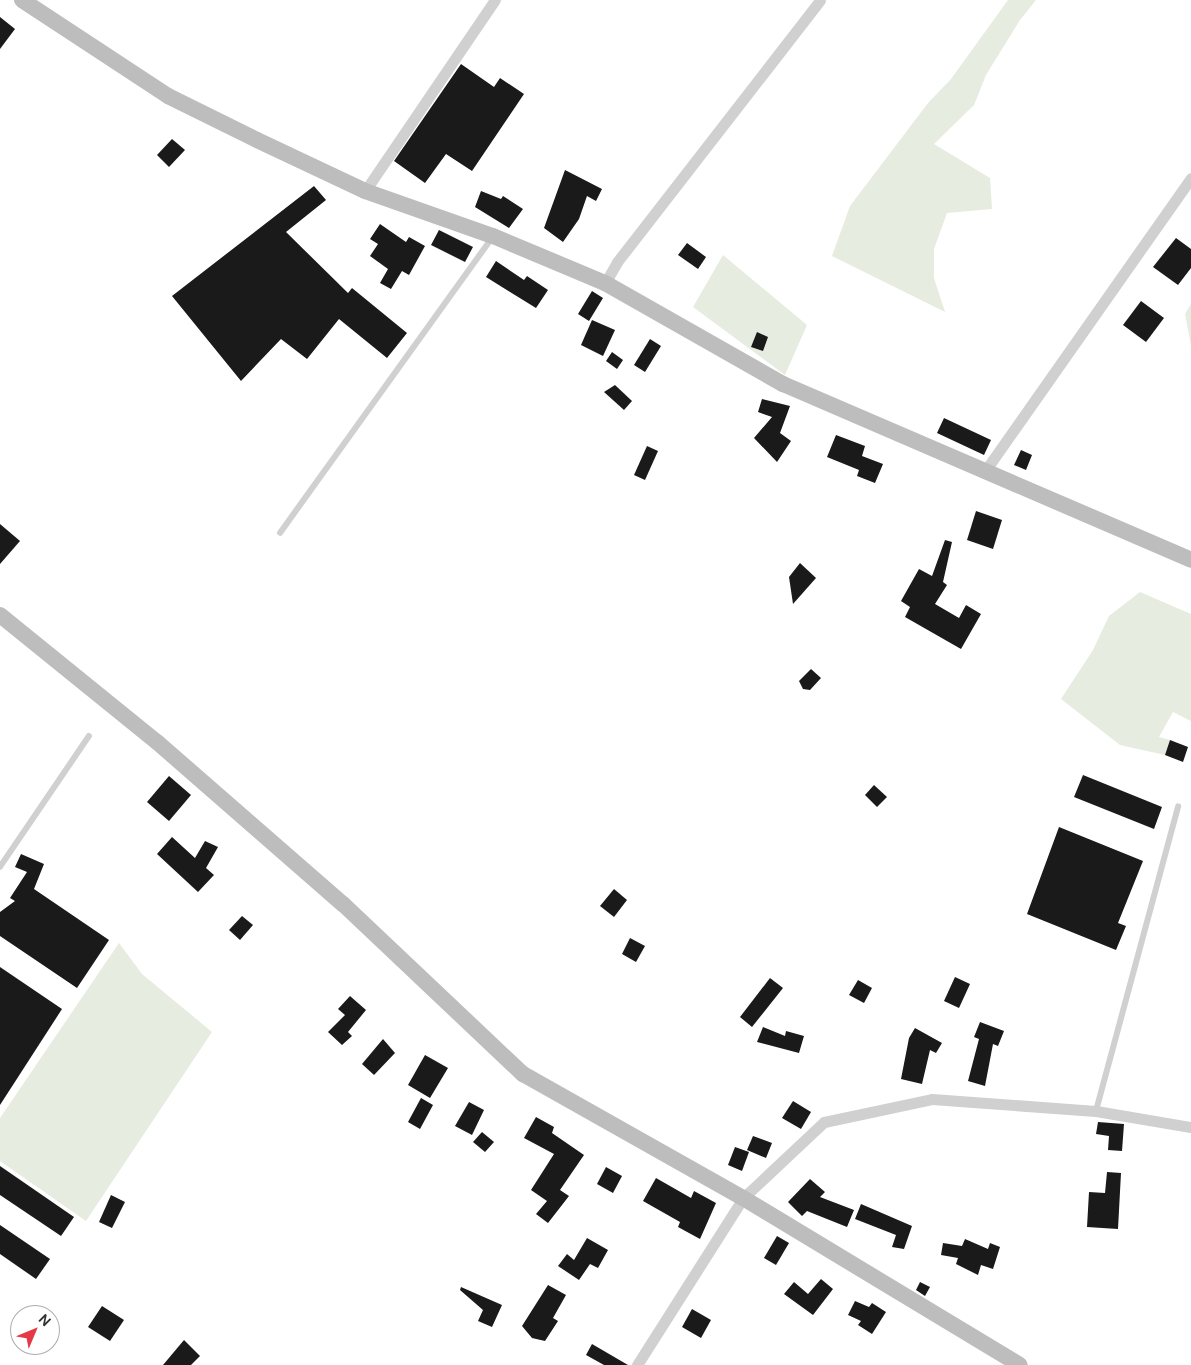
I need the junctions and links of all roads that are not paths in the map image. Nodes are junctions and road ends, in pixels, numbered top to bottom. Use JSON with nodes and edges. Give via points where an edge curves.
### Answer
{"nodes":[{"id":1,"x":22,"y":0,"type":"edge"},
{"id":2,"x":495,"y":0,"type":"edge"},
{"id":3,"x":820,"y":0,"type":"edge"},
{"id":4,"x":1191,"y":178,"type":"edge"},
{"id":5,"x":365,"y":191,"type":"junction"},
{"id":6,"x":493,"y":236,"type":"junction"},
{"id":7,"x":606,"y":283,"type":"junction"},
{"id":8,"x":985,"y":471,"type":"junction"},
{"id":9,"x":280,"y":533,"type":"dead end"},
{"id":10,"x":1191,"y":560,"type":"edge"},
{"id":11,"x":0,"y":615,"type":"edge"},
{"id":12,"x":89,"y":736,"type":"dead end"},
{"id":13,"x":1178,"y":807,"type":"dead end"},
{"id":14,"x":0,"y":867,"type":"edge"},
{"id":15,"x":1096,"y":1111,"type":"junction"},
{"id":16,"x":1191,"y":1127,"type":"edge"},
{"id":17,"x":743,"y":1198,"type":"junction"},
{"id":18,"x":637,"y":1365,"type":"edge"},
{"id":19,"x":1020,"y":1365,"type":"edge"}],
"edges":[{"from":1,"to":5,"type":"street","via":[[168,96]]},
{"from":2,"to":5,"type":"street"},
{"from":3,"to":7,"type":"street","via":[[617,262]]},
{"from":4,"to":8,"type":"street"},
{"from":5,"to":6,"type":"street"},
{"from":6,"to":7,"type":"street"},
{"from":6,"to":9,"type":"lane"},
{"from":7,"to":8,"type":"street","via":[[783,384]]},
{"from":8,"to":10,"type":"street"},
{"from":11,"to":17,"type":"street","via":[[157,742],[328,891],[523,1074]]},
{"from":12,"to":14,"type":"lane"},
{"from":13,"to":15,"type":"lane"},
{"from":15,"to":16,"type":"street"},
{"from":15,"to":17,"type":"street","via":[[932,1099],[824,1122]]},
{"from":17,"to":18,"type":"street"},
{"from":17,"to":19,"type":"street"}]}
